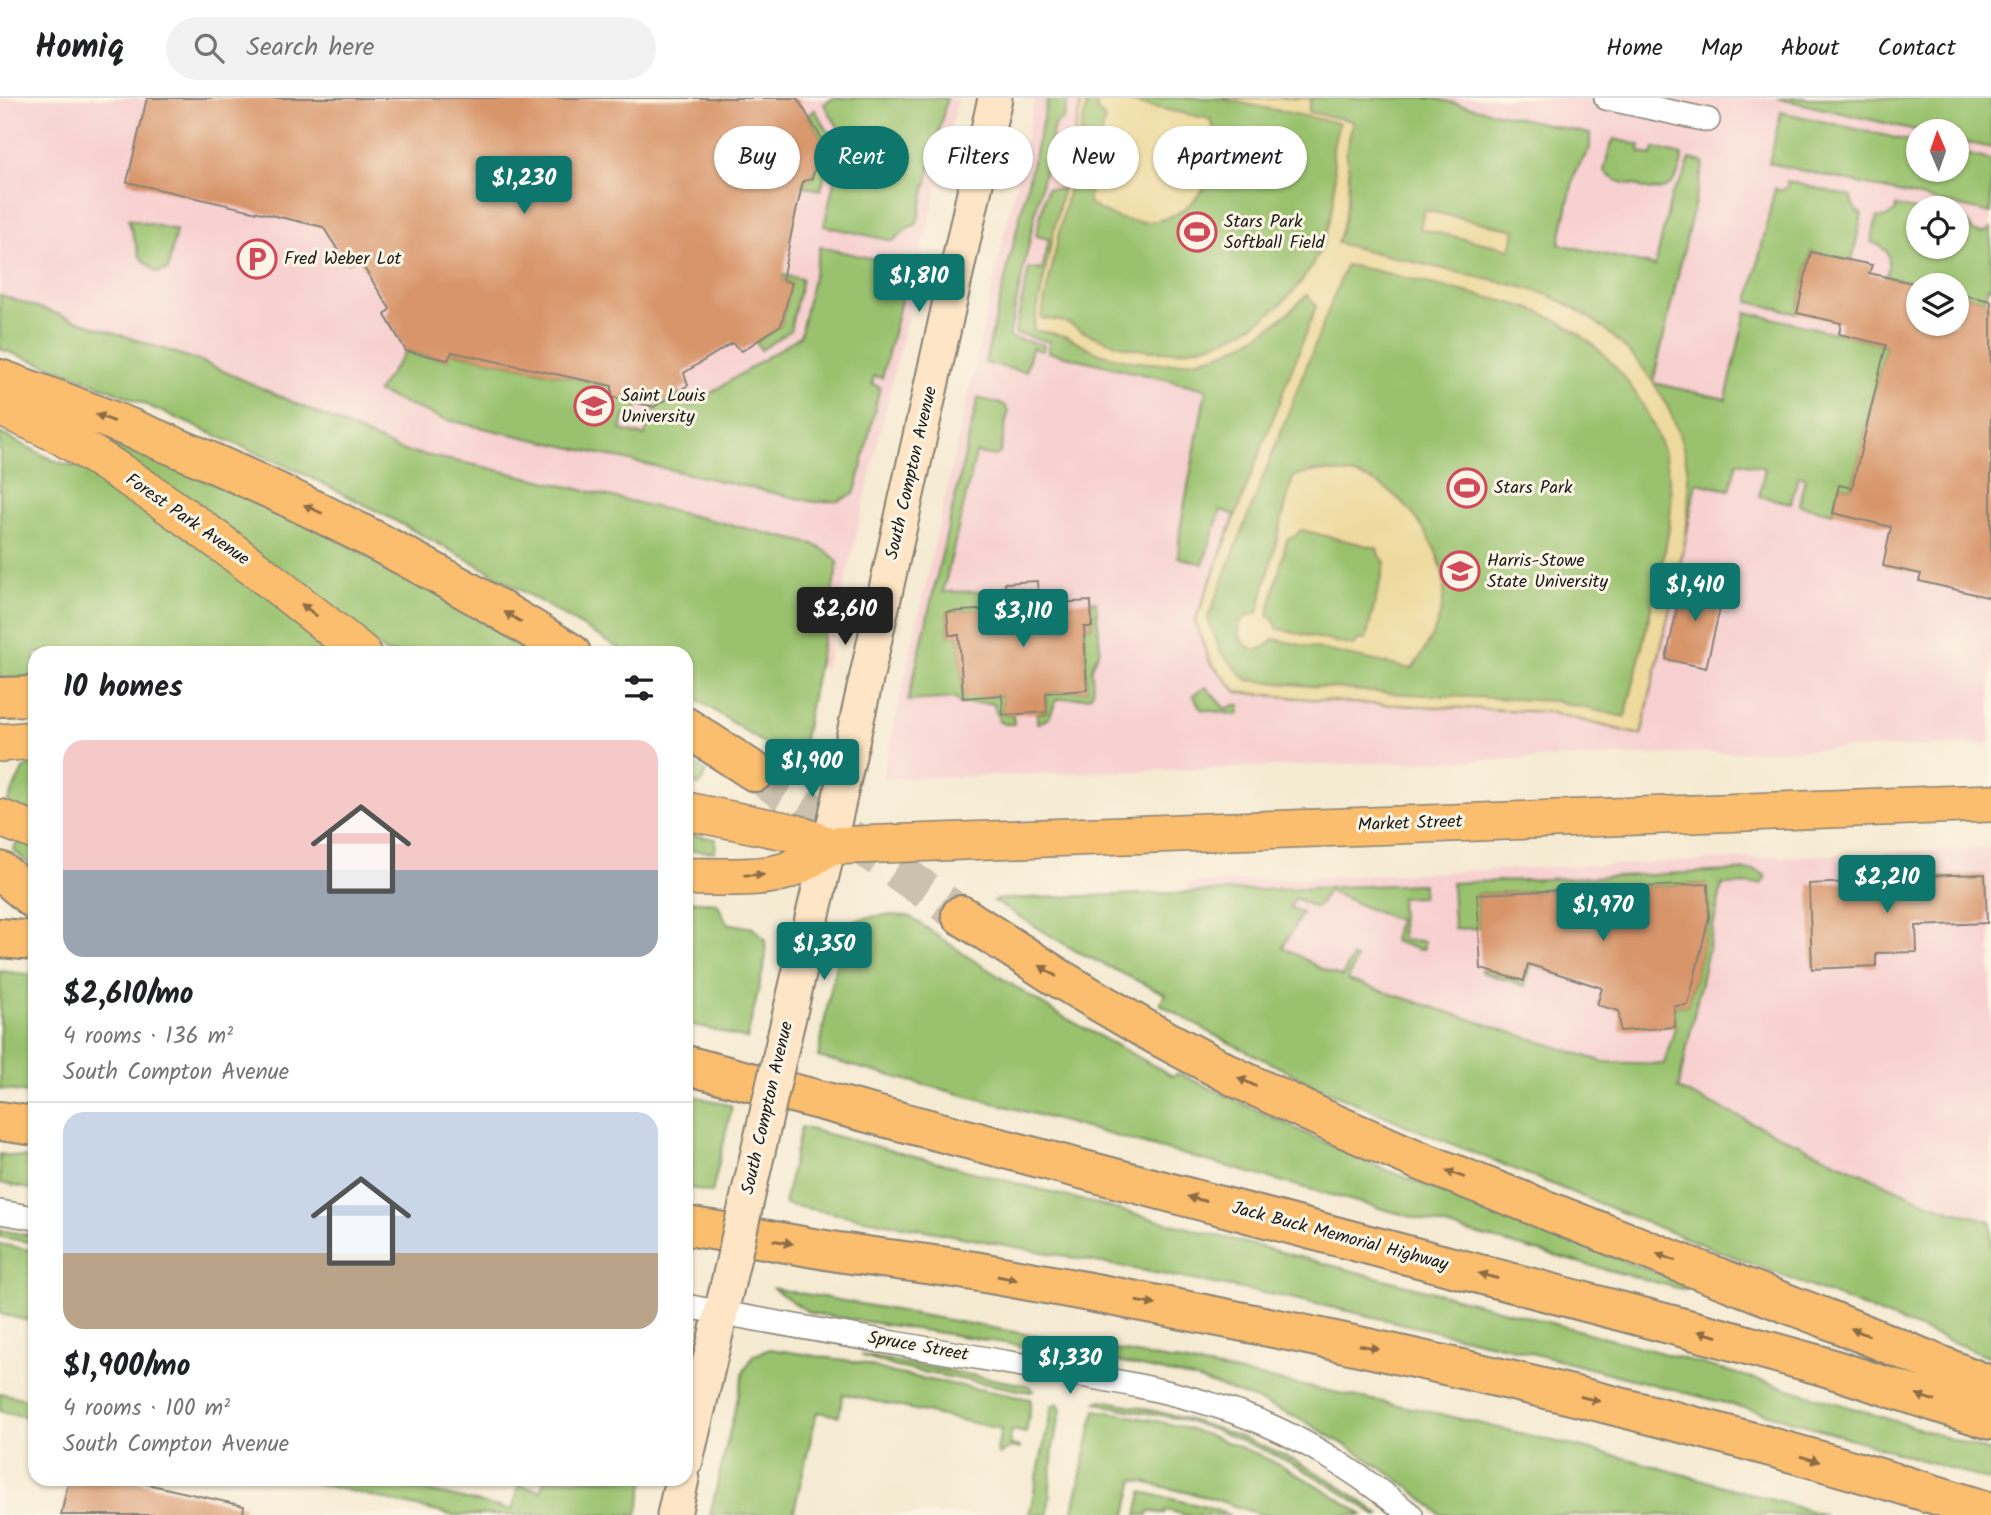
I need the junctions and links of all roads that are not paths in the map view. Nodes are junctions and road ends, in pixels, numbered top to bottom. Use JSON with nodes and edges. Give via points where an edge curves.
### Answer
{"nodes":[{"id":1,"x":995,"y":98,"type":"edge"},
{"id":2,"x":1606,"y":98,"type":"edge"},
{"id":3,"x":1708,"y":120,"type":"dead end"},
{"id":4,"x":0,"y":379,"type":"edge"},
{"id":5,"x":0,"y":407,"type":"edge"},
{"id":6,"x":353,"y":646,"type":"edge"},
{"id":7,"x":560,"y":646,"type":"edge"},
{"id":8,"x":28,"y":696,"type":"edge"},
{"id":9,"x":0,"y":697,"type":"edge"},
{"id":10,"x":693,"y":732,"type":"edge"},
{"id":11,"x":755,"y":772,"type":"tunnel mouth"},
{"id":12,"x":1991,"y":803,"type":"edge"},
{"id":13,"x":693,"y":813,"type":"edge"},
{"id":14,"x":0,"y":818,"type":"edge"},
{"id":15,"x":28,"y":828,"type":"edge"},
{"id":16,"x":829,"y":846,"type":"junction"},
{"id":17,"x":0,"y":871,"type":"edge"},
{"id":18,"x":693,"y":877,"type":"edge"},
{"id":19,"x":28,"y":895,"type":"edge"},
{"id":20,"x":961,"y":915,"type":"tunnel mouth"},
{"id":21,"x":0,"y":938,"type":"edge"},
{"id":22,"x":28,"y":940,"type":"edge"},
{"id":23,"x":693,"y":1067,"type":"edge"},
{"id":24,"x":0,"y":1121,"type":"edge"},
{"id":25,"x":28,"y":1125,"type":"edge"},
{"id":26,"x":0,"y":1212,"type":"edge"},
{"id":27,"x":28,"y":1217,"type":"edge"},
{"id":28,"x":696,"y":1224,"type":"edge"},
{"id":29,"x":724,"y":1298,"type":"junction"},
{"id":30,"x":693,"y":1305,"type":"edge"},
{"id":31,"x":1991,"y":1386,"type":"edge"},
{"id":32,"x":1991,"y":1420,"type":"edge"},
{"id":33,"x":693,"y":1431,"type":"edge"},
{"id":34,"x":680,"y":1486,"type":"edge"},
{"id":35,"x":1991,"y":1512,"type":"edge"},
{"id":36,"x":674,"y":1515,"type":"edge"},
{"id":37,"x":1411,"y":1515,"type":"edge"}],
"edges":[{"from":1,"to":16,"type":"main road","name":"South Compton Avenue"},
{"from":2,"to":3,"type":"street"},
{"from":7,"to":4,"type":"highway","one_way":true,"via":[[438,572],[343,523],[230,470]]},
{"from":6,"to":5,"type":"main road","name":"Forest Park Avenue","one_way":true,"via":[[250,564],[117,470]]},
{"from":8,"to":9,"type":"highway"},
{"from":10,"to":11,"type":"highway"},
{"from":12,"to":16,"type":"main road","name":"Market Street"},
{"from":13,"to":16,"type":"main road","name":"Market Street","via":[[795,833]]},
{"from":14,"to":15,"type":"main road"},
{"from":18,"to":16,"type":"main road","one_way":true,"via":[[786,871]]},
{"from":16,"to":29,"type":"main road","name":"South Compton Avenue","bridge":true},
{"from":17,"to":19,"type":"highway"},
{"from":31,"to":20,"type":"highway","one_way":true,"via":[[1328,1121],[1145,1028]]},
{"from":21,"to":22,"type":"highway"},
{"from":32,"to":23,"type":"highway","name":"Jack Buck Memorial Highway","one_way":true,"via":[[1709,1335]]},
{"from":24,"to":25,"type":"highway"},
{"from":26,"to":27,"type":"street"},
{"from":28,"to":35,"type":"highway","one_way":true,"via":[[1177,1308],[1371,1348],[1671,1420]]},
{"from":29,"to":30,"type":"street","name":"Spruce Street"},
{"from":29,"to":33,"type":"main road","name":"South Compton Avenue"},
{"from":29,"to":37,"type":"street","name":"Spruce Street","via":[[1192,1399],[1245,1415],[1335,1460]]},
{"from":34,"to":36,"type":"main road"}]}
